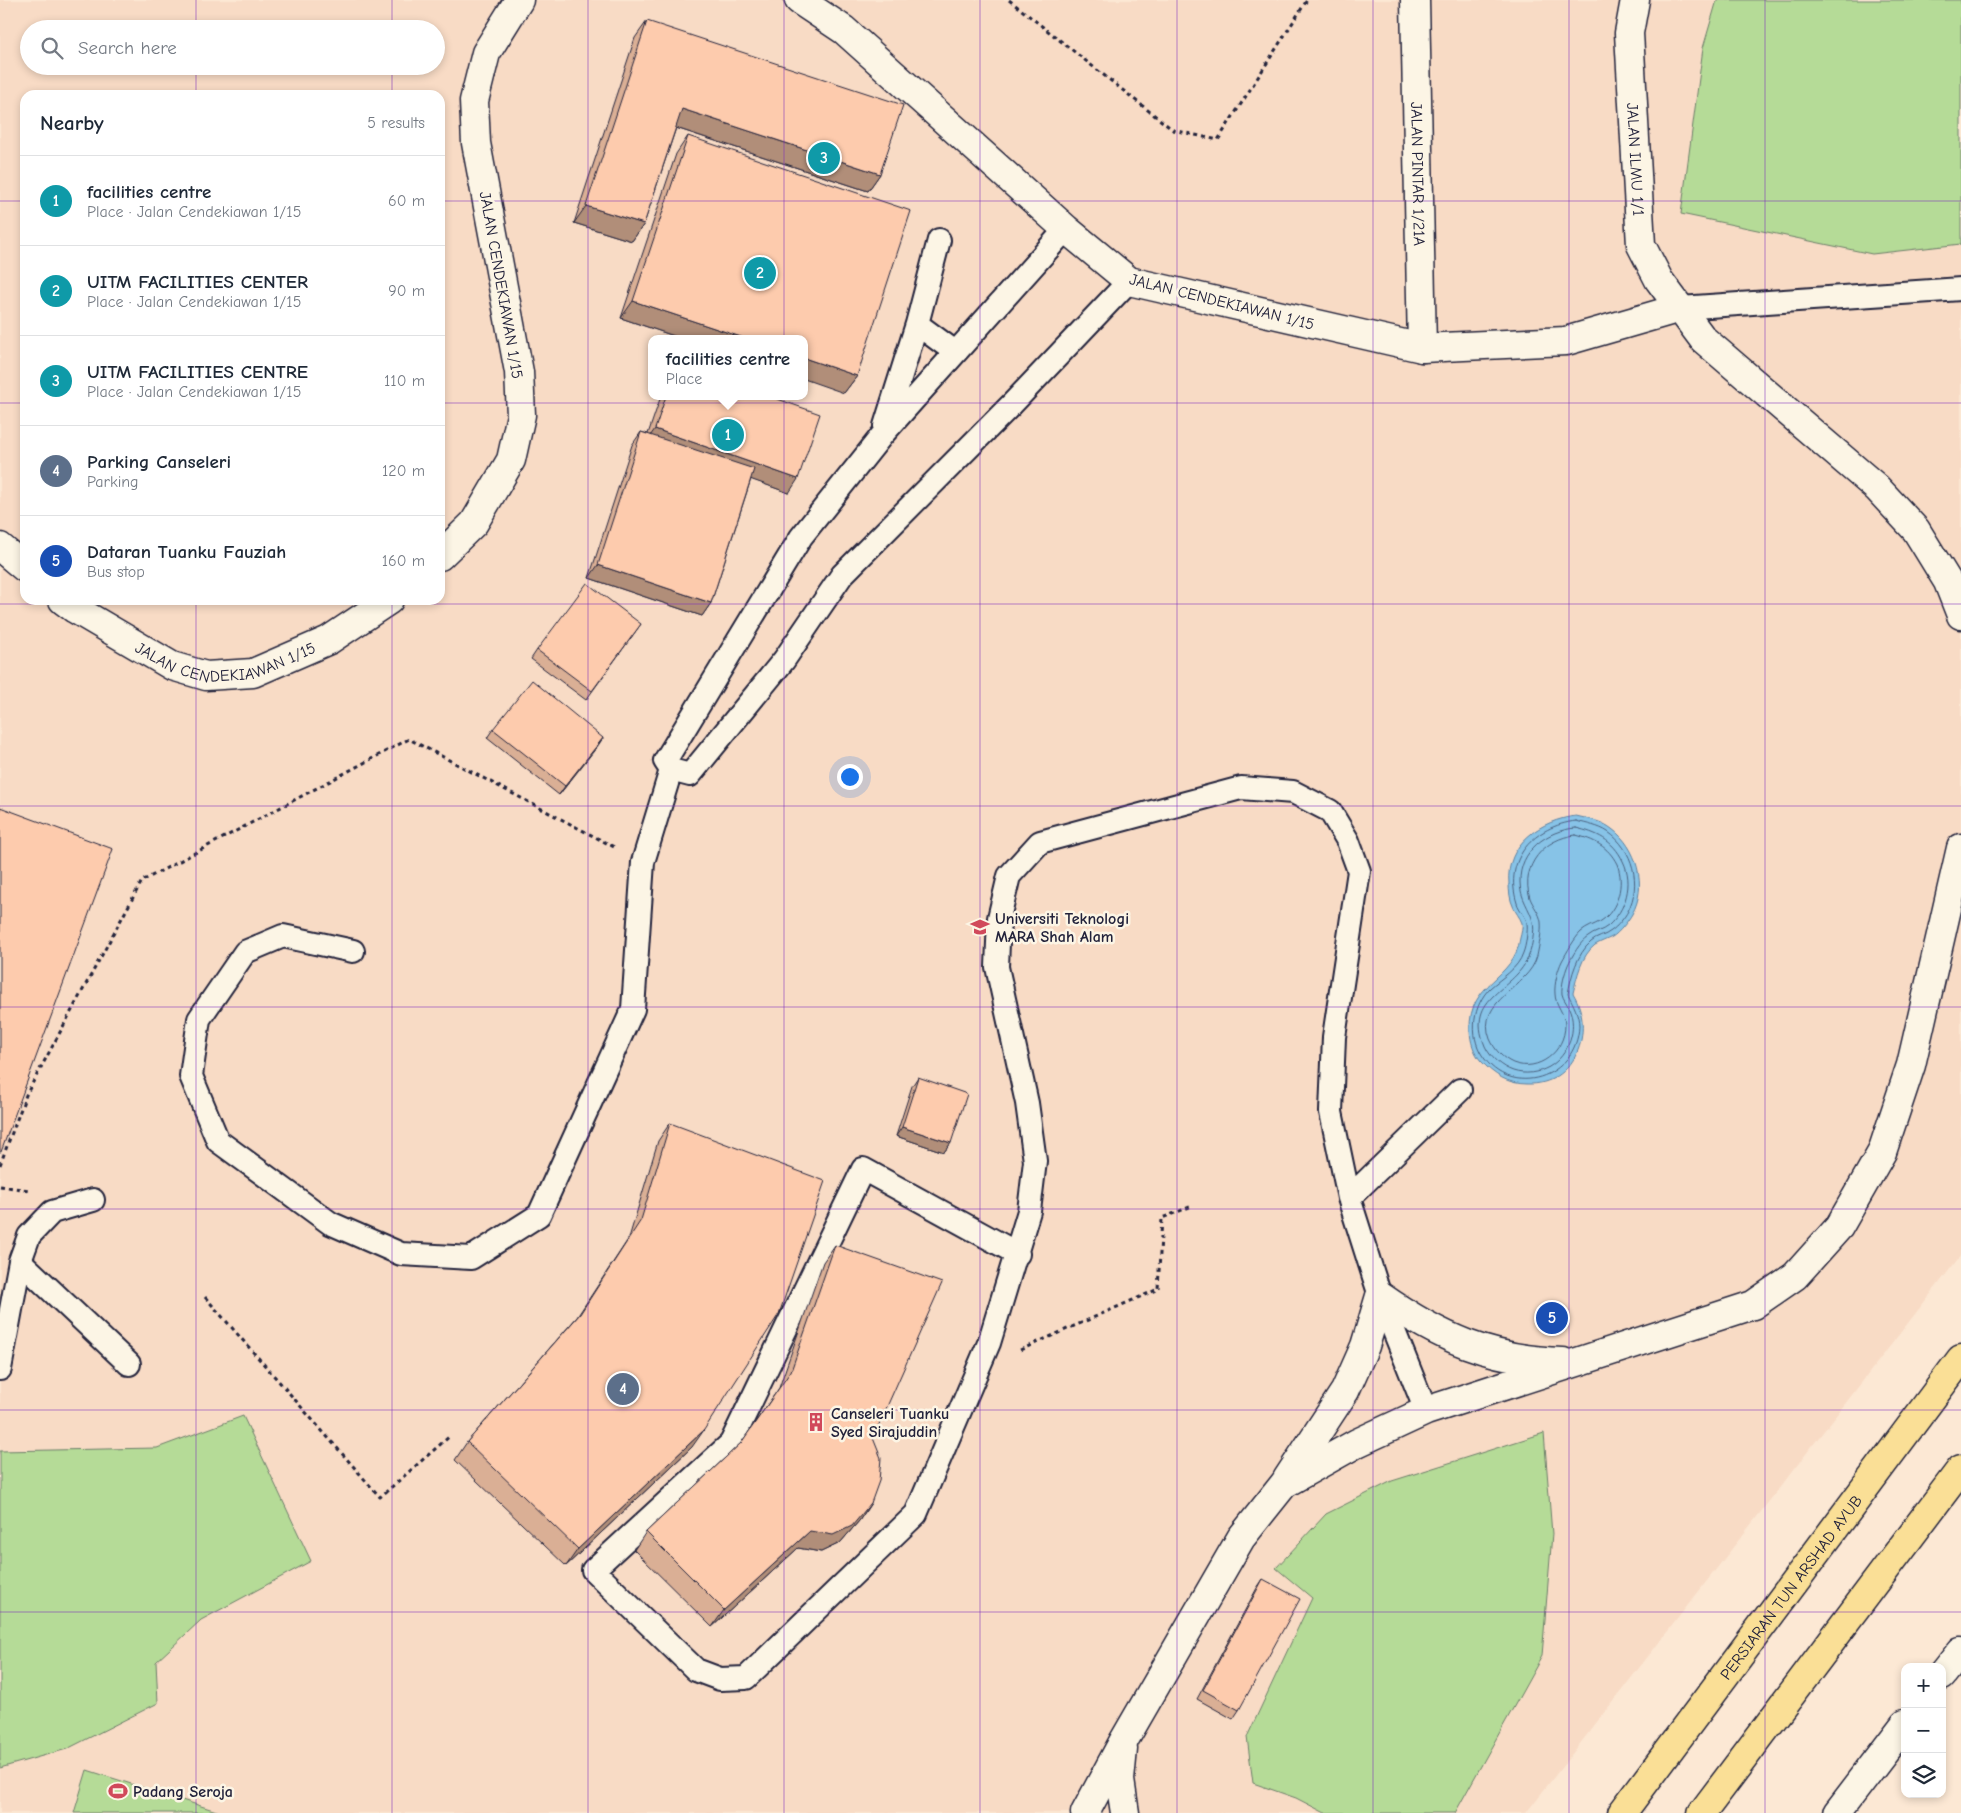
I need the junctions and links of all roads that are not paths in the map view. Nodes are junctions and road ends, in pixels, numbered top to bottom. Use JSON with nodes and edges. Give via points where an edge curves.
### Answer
{"nodes":[{"id":1,"x":519,"y":0,"type":"edge"},
{"id":2,"x":799,"y":0,"type":"edge"},
{"id":3,"x":1415,"y":0,"type":"edge"},
{"id":4,"x":1635,"y":0,"type":"edge"},
{"id":5,"x":1066,"y":229,"type":"junction"},
{"id":6,"x":939,"y":240,"type":"dead end"},
{"id":7,"x":1129,"y":281,"type":"junction"},
{"id":8,"x":1961,"y":289,"type":"edge"},
{"id":9,"x":1680,"y":308,"type":"junction"},
{"id":10,"x":917,"y":324,"type":"junction"},
{"id":11,"x":1422,"y":348,"type":"junction"},
{"id":12,"x":955,"y":352,"type":"junction"},
{"id":13,"x":883,"y":434,"type":"junction"},
{"id":14,"x":0,"y":547,"type":"edge"},
{"id":15,"x":445,"y":551,"type":"edge"},
{"id":16,"x":20,"y":564,"type":"edge"},
{"id":17,"x":69,"y":605,"type":"edge"},
{"id":18,"x":382,"y":605,"type":"edge"},
{"id":19,"x":1961,"y":615,"type":"edge"},
{"id":20,"x":671,"y":770,"type":"junction"},
{"id":21,"x":1961,"y":848,"type":"edge"},
{"id":22,"x":353,"y":951,"type":"dead end"},
{"id":23,"x":1460,"y":1090,"type":"dead end"},
{"id":24,"x":1349,"y":1198,"type":"junction"},
{"id":25,"x":93,"y":1200,"type":"dead end"},
{"id":26,"x":1018,"y":1254,"type":"junction"},
{"id":27,"x":20,"y":1261,"type":"junction"},
{"id":28,"x":1380,"y":1296,"type":"junction"},
{"id":29,"x":1961,"y":1360,"type":"edge"},
{"id":30,"x":1580,"y":1362,"type":"junction"},
{"id":31,"x":129,"y":1364,"type":"dead end"},
{"id":32,"x":0,"y":1369,"type":"edge"},
{"id":33,"x":1426,"y":1411,"type":"junction"},
{"id":34,"x":1961,"y":1469,"type":"edge"},
{"id":35,"x":1284,"y":1484,"type":"junction"},
{"id":36,"x":1961,"y":1651,"type":"edge"},
{"id":37,"x":1946,"y":1670,"type":"edge"},
{"id":38,"x":1901,"y":1729,"type":"edge"},
{"id":39,"x":1123,"y":1742,"type":"junction"},
{"id":40,"x":1085,"y":1813,"type":"edge"},
{"id":41,"x":1126,"y":1813,"type":"edge"},
{"id":42,"x":1622,"y":1813,"type":"edge"},
{"id":43,"x":1702,"y":1813,"type":"edge"},
{"id":44,"x":1837,"y":1813,"type":"edge"}],
"edges":[{"from":1,"to":15,"type":"street","name":"JALAN CENDEKIAWAN 1/15","via":[[486,53],[474,101],[476,142],[519,372],[521,415],[510,460],[474,524]]},
{"from":2,"to":5,"type":"street","name":"JALAN CENDEKIAWAN 1/15","via":[[844,30]]},
{"from":3,"to":11,"type":"street","name":"JALAN PINTAR 1/21A"},
{"from":4,"to":9,"type":"street","name":"JALAN ILMU 1/1","via":[[1629,33],[1641,245],[1659,280]]},
{"from":5,"to":7,"type":"street","name":"JALAN CENDEKIAWAN 1/15"},
{"from":5,"to":12,"type":"lane"},
{"from":6,"to":10,"type":"lane"},
{"from":7,"to":11,"type":"street","name":"JALAN CENDEKIAWAN 1/15"},
{"from":7,"to":20,"type":"lane","via":[[842,574],[784,660],[690,775]]},
{"from":8,"to":9,"type":"lane"},
{"from":9,"to":11,"type":"street","name":"JALAN CENDEKIAWAN 1/15","via":[[1566,341]]},
{"from":9,"to":19,"type":"street","name":"JALAN ILMU 1/1","via":[[1704,339],[1876,488],[1916,530],[1948,582]]},
{"from":10,"to":12,"type":"lane"},
{"from":10,"to":13,"type":"lane"},
{"from":12,"to":13,"type":"lane"},
{"from":13,"to":20,"type":"lane","via":[[801,537],[665,761]]},
{"from":14,"to":16,"type":"street"},
{"from":17,"to":18,"type":"street","name":"JALAN CENDEKIAWAN 1/15","via":[[172,666],[206,676],[253,673],[329,640]]},
{"from":20,"to":22,"type":"lane","via":[[643,862],[633,1009],[539,1215],[470,1258],[401,1254],[330,1223],[218,1141],[191,1076],[199,1019],[245,952],[283,936]]},
{"from":21,"to":30,"type":"street","via":[[1911,1065],[1882,1152],[1839,1227],[1795,1276],[1753,1305]]},
{"from":23,"to":24,"type":"lane"},
{"from":24,"to":26,"type":"lane","via":[[1331,1112],[1334,1037],[1359,871],[1348,841],[1330,811],[1293,792],[1242,788],[1040,842],[1010,876],[999,918],[997,967],[1027,1103],[1035,1161],[1029,1211]]},
{"from":24,"to":28,"type":"lane"},
{"from":25,"to":27,"type":"lane","via":[[52,1212],[29,1236]]},
{"from":26,"to":26,"type":"lane","via":[[863,1169],[731,1442],[593,1570],[696,1670],[720,1679],[746,1678],[916,1514],[989,1343]]},
{"from":27,"to":31,"type":"lane"},
{"from":27,"to":32,"type":"lane"},
{"from":28,"to":30,"type":"street","via":[[1423,1325],[1494,1354],[1537,1361]]},
{"from":28,"to":33,"type":"lane"},
{"from":28,"to":35,"type":"street","via":[[1365,1346],[1345,1391]]},
{"from":29,"to":42,"type":"main road","name":"PERSIARAN TUN ARSHAD AYUB"},
{"from":30,"to":33,"type":"street"},
{"from":33,"to":35,"type":"street","via":[[1357,1443]]},
{"from":34,"to":43,"type":"main road"},
{"from":35,"to":39,"type":"street","via":[[1240,1538]]},
{"from":36,"to":37,"type":"street"},
{"from":38,"to":44,"type":"street"},
{"from":39,"to":40,"type":"street"},
{"from":39,"to":41,"type":"street","via":[[1120,1780]]}]}
